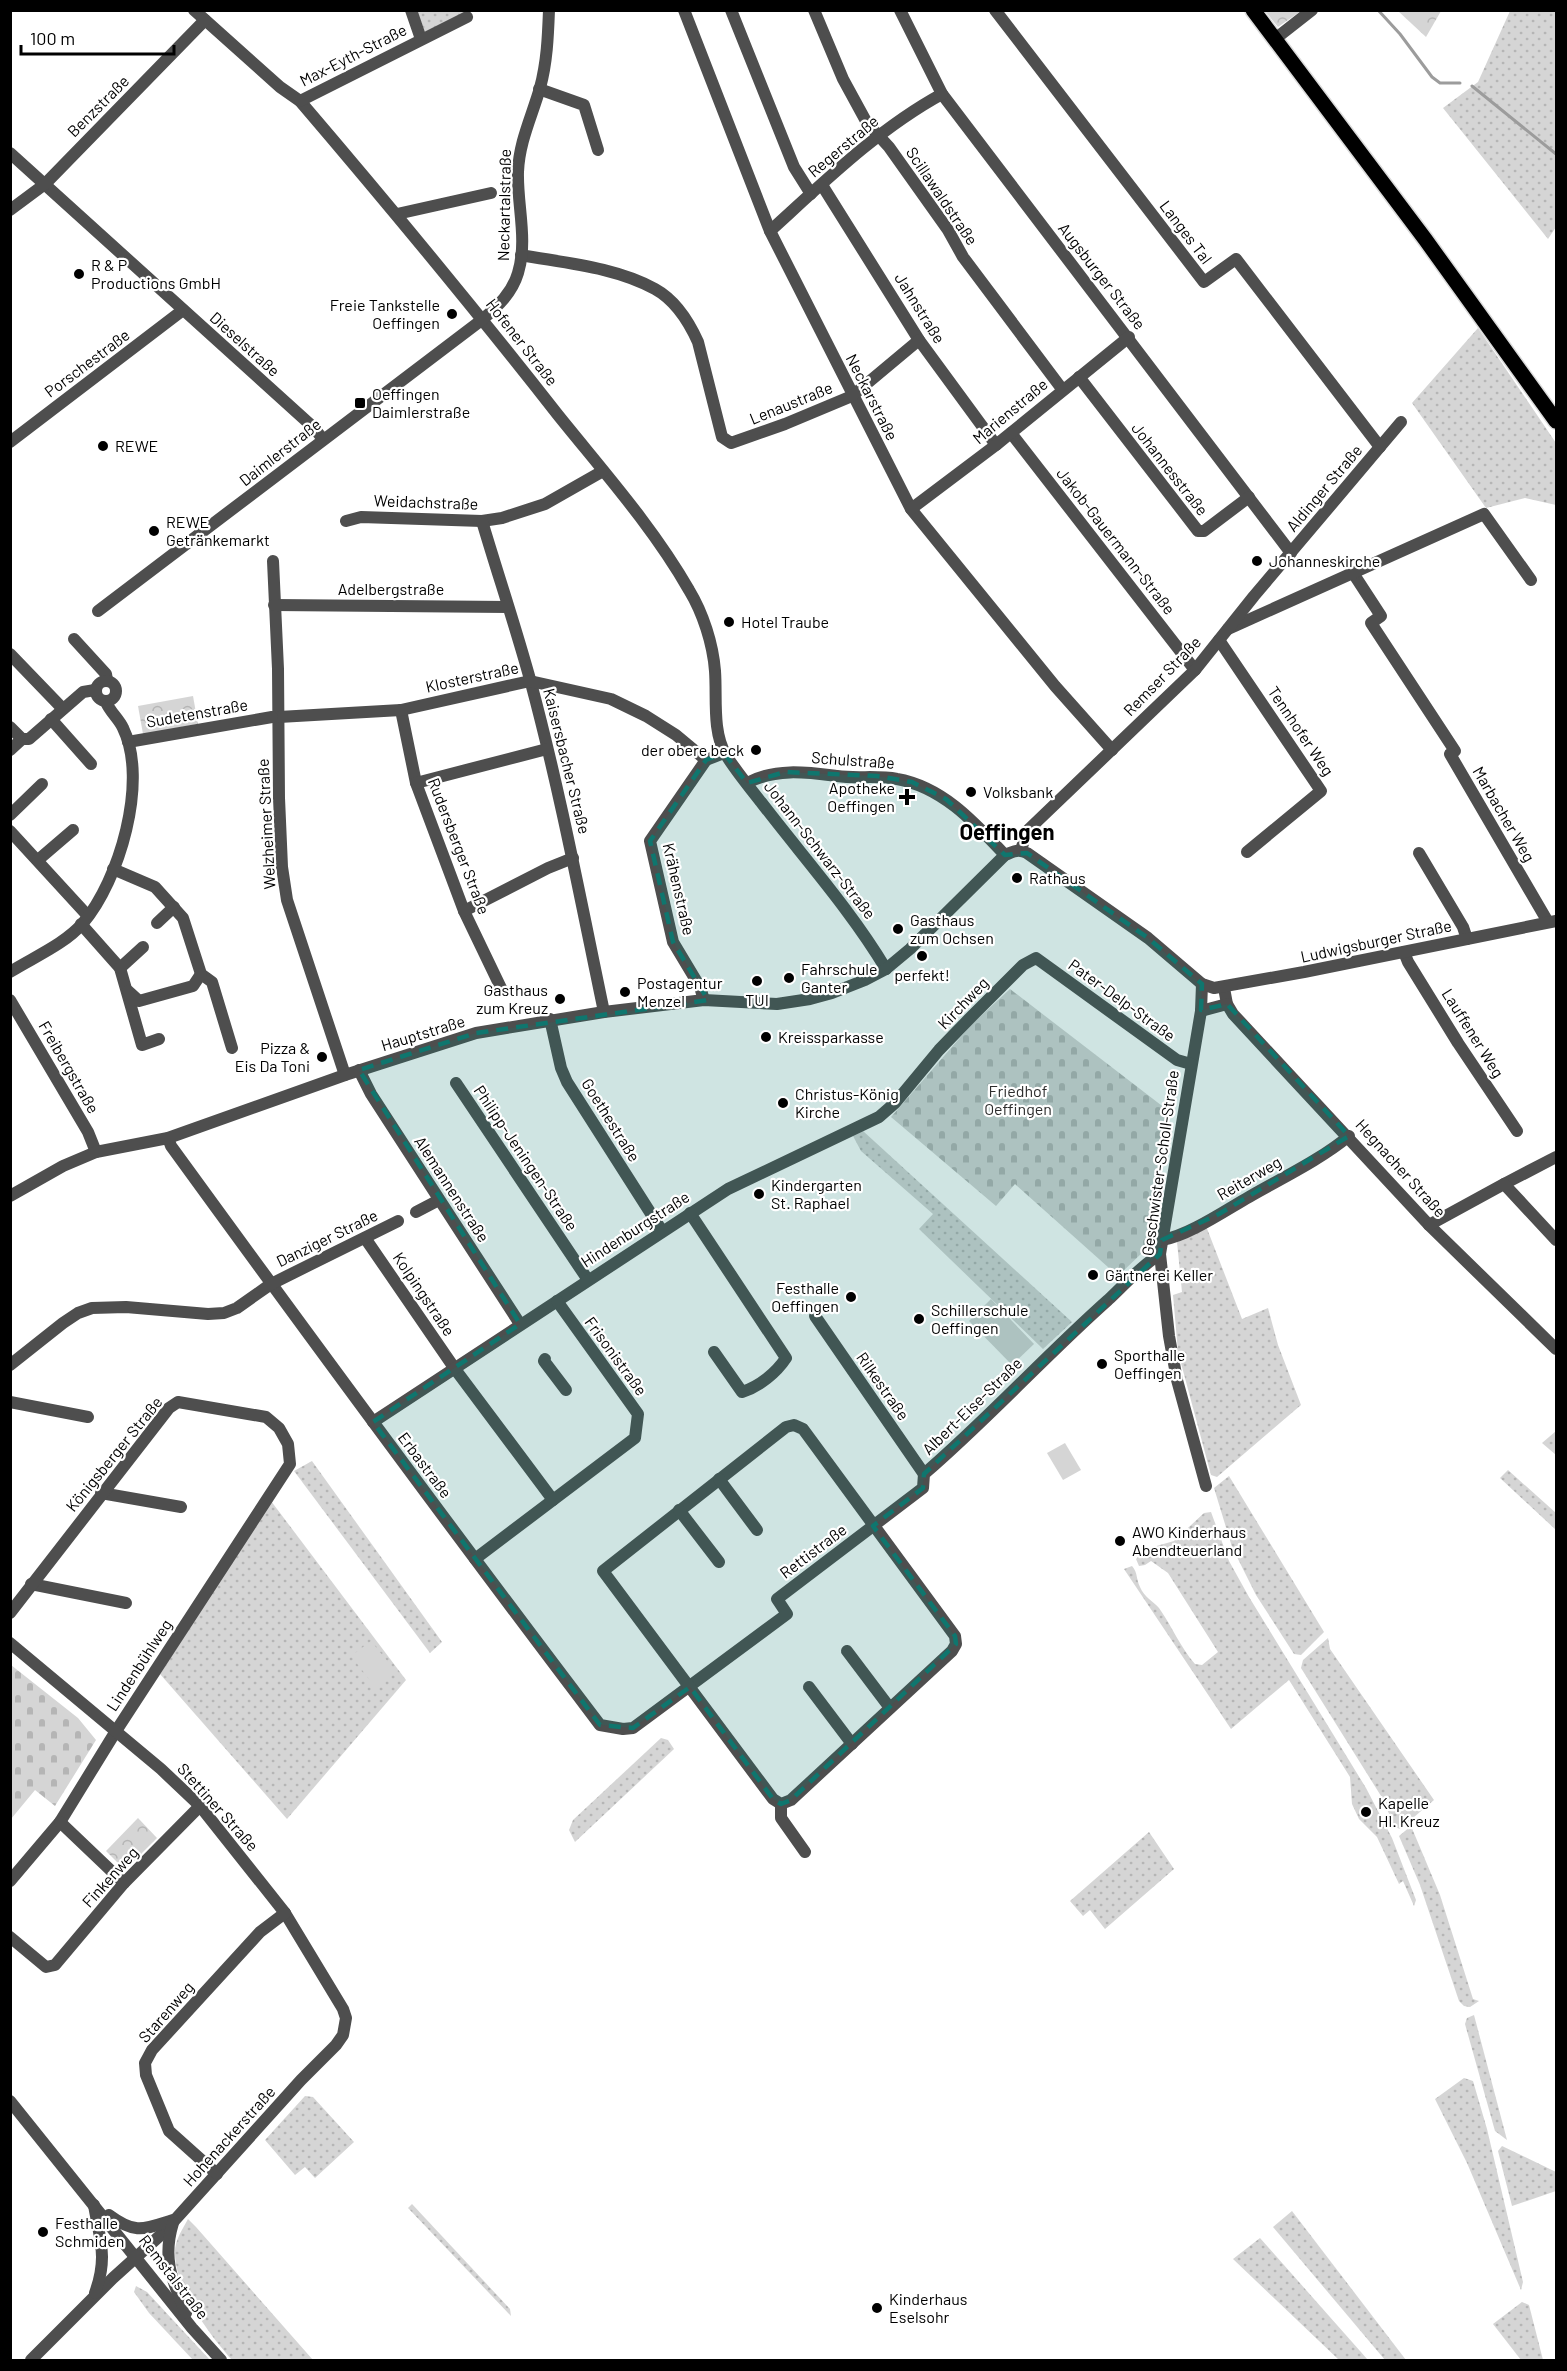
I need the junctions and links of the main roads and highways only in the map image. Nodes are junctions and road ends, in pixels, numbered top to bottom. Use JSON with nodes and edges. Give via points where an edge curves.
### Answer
{"nodes":[{"id":1,"x":1253,"y":10,"type":"edge"},
{"id":2,"x":1557,"y":421,"type":"edge"}],
"edges":[{"from":1,"to":2,"type":"main road"}]}
